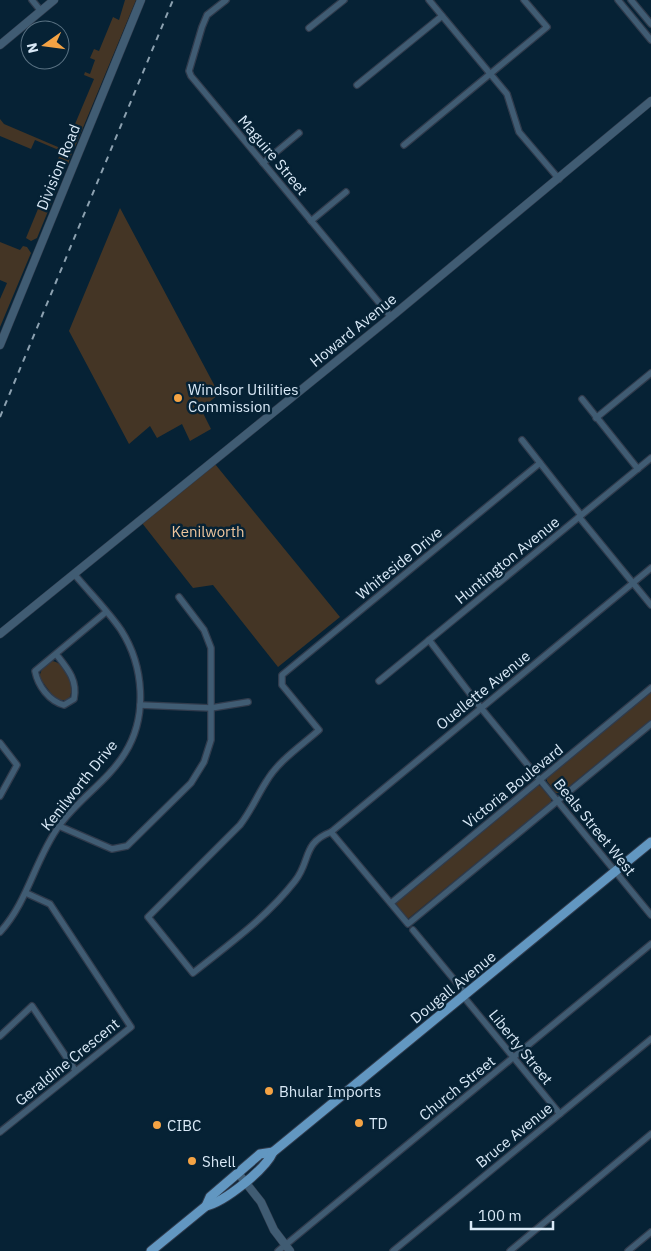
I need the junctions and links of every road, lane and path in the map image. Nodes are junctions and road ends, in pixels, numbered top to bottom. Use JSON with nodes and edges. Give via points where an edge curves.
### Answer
{"nodes":[{"id":1,"x":32,"y":0,"type":"edge"},
{"id":2,"x":54,"y":0,"type":"edge"},
{"id":3,"x":141,"y":0,"type":"edge"},
{"id":4,"x":226,"y":0,"type":"edge"},
{"id":5,"x":344,"y":0,"type":"edge"},
{"id":6,"x":429,"y":0,"type":"edge"},
{"id":7,"x":524,"y":0,"type":"edge"},
{"id":8,"x":618,"y":0,"type":"edge"},
{"id":9,"x":631,"y":0,"type":"edge"},
{"id":10,"x":41,"y":11,"type":"junction"},
{"id":11,"x":442,"y":16,"type":"junction"},
{"id":12,"x":651,"y":24,"type":"edge"},
{"id":13,"x":309,"y":28,"type":"dead end"},
{"id":14,"x":651,"y":40,"type":"edge"},
{"id":15,"x":0,"y":45,"type":"edge"},
{"id":16,"x":490,"y":74,"type":"junction"},
{"id":17,"x":357,"y":85,"type":"dead end"},
{"id":18,"x":651,"y":101,"type":"edge"},
{"id":19,"x":299,"y":133,"type":"dead end"},
{"id":20,"x":404,"y":145,"type":"dead end"},
{"id":21,"x":263,"y":163,"type":"junction"},
{"id":22,"x":559,"y":179,"type":"junction"},
{"id":23,"x":346,"y":192,"type":"dead end"},
{"id":24,"x":311,"y":221,"type":"junction"},
{"id":25,"x":391,"y":317,"type":"junction"},
{"id":26,"x":0,"y":345,"type":"edge"},
{"id":27,"x":651,"y":373,"type":"edge"},
{"id":28,"x":582,"y":400,"type":"dead end"},
{"id":29,"x":596,"y":418,"type":"junction"},
{"id":30,"x":522,"y":440,"type":"dead end"},
{"id":31,"x":651,"y":458,"type":"edge"},
{"id":32,"x":540,"y":464,"type":"junction"},
{"id":33,"x":638,"y":469,"type":"junction"},
{"id":34,"x":580,"y":516,"type":"junction"},
{"id":35,"x":651,"y":568,"type":"edge"},
{"id":36,"x":75,"y":574,"type":"junction"},
{"id":37,"x":633,"y":583,"type":"junction"},
{"id":38,"x":179,"y":597,"type":"dead end"},
{"id":39,"x":651,"y":605,"type":"edge"},
{"id":40,"x":106,"y":612,"type":"junction"},
{"id":41,"x":0,"y":634,"type":"edge"},
{"id":42,"x":429,"y":640,"type":"junction"},
{"id":43,"x":56,"y":654,"type":"junction"},
{"id":44,"x":379,"y":681,"type":"dead end"},
{"id":45,"x":282,"y":684,"type":"joint"},
{"id":46,"x":651,"y":688,"type":"edge"},
{"id":47,"x":248,"y":702,"type":"dead end"},
{"id":48,"x":140,"y":705,"type":"junction"},
{"id":49,"x":211,"y":708,"type":"junction"},
{"id":50,"x":481,"y":708,"type":"junction"},
{"id":51,"x":651,"y":724,"type":"edge"},
{"id":52,"x":0,"y":743,"type":"edge"},
{"id":53,"x":540,"y":780,"type":"junction"},
{"id":54,"x":0,"y":796,"type":"edge"},
{"id":55,"x":558,"y":801,"type":"junction"},
{"id":56,"x":59,"y":826,"type":"junction"},
{"id":57,"x":331,"y":832,"type":"junction"},
{"id":58,"x":651,"y":842,"type":"edge"},
{"id":59,"x":615,"y":871,"type":"junction"},
{"id":60,"x":26,"y":893,"type":"junction"},
{"id":61,"x":390,"y":903,"type":"junction"},
{"id":62,"x":651,"y":915,"type":"edge"},
{"id":63,"x":411,"y":927,"type":"junction"},
{"id":64,"x":0,"y":932,"type":"edge"},
{"id":65,"x":651,"y":944,"type":"edge"},
{"id":66,"x":465,"y":995,"type":"junction"},
{"id":67,"x":0,"y":1036,"type":"edge"},
{"id":68,"x":651,"y":1039,"type":"edge"},
{"id":69,"x":513,"y":1057,"type":"junction"},
{"id":70,"x":75,"y":1070,"type":"junction"},
{"id":71,"x":560,"y":1114,"type":"junction"},
{"id":72,"x":0,"y":1132,"type":"edge"},
{"id":73,"x":651,"y":1134,"type":"edge"},
{"id":74,"x":273,"y":1152,"type":"junction"},
{"id":75,"x":238,"y":1173,"type":"junction"},
{"id":76,"x":245,"y":1182,"type":"junction"},
{"id":77,"x":206,"y":1206,"type":"junction"},
{"id":78,"x":651,"y":1232,"type":"edge"},
{"id":79,"x":288,"y":1248,"type":"edge"},
{"id":80,"x":151,"y":1251,"type":"edge"},
{"id":81,"x":278,"y":1251,"type":"edge"},
{"id":82,"x":393,"y":1251,"type":"edge"},
{"id":83,"x":510,"y":1251,"type":"edge"},
{"id":84,"x":628,"y":1251,"type":"edge"}],
"edges":[{"from":1,"to":10,"type":"street"},
{"from":2,"to":10,"type":"street"},
{"from":3,"to":26,"type":"street","name":"Division Road"},
{"from":4,"to":21,"type":"street","name":"Maguire Street","via":[[207,15],[189,71]]},
{"from":5,"to":13,"type":"street"},
{"from":6,"to":11,"type":"street"},
{"from":7,"to":16,"type":"street","via":[[546,27]]},
{"from":8,"to":14,"type":"street"},
{"from":9,"to":12,"type":"street"},
{"from":10,"to":15,"type":"street"},
{"from":11,"to":16,"type":"street"},
{"from":11,"to":17,"type":"street"},
{"from":16,"to":20,"type":"street"},
{"from":16,"to":22,"type":"street","via":[[507,94],[519,132]]},
{"from":18,"to":22,"type":"street","name":"Howard Avenue"},
{"from":19,"to":21,"type":"street"},
{"from":21,"to":24,"type":"street","name":"Maguire Street"},
{"from":22,"to":25,"type":"street","name":"Howard Avenue"},
{"from":23,"to":24,"type":"street"},
{"from":24,"to":25,"type":"street","name":"Maguire Street"},
{"from":25,"to":36,"type":"street","name":"Howard Avenue"},
{"from":27,"to":29,"type":"street"},
{"from":28,"to":29,"type":"street"},
{"from":29,"to":33,"type":"street"},
{"from":30,"to":32,"type":"street"},
{"from":31,"to":33,"type":"street","name":"Huntington Avenue"},
{"from":32,"to":34,"type":"street"},
{"from":32,"to":45,"type":"street","name":"Whiteside Drive","via":[[282,675]]},
{"from":33,"to":34,"type":"street","name":"Huntington Avenue"},
{"from":34,"to":37,"type":"street"},
{"from":34,"to":42,"type":"street","name":"Huntington Avenue"},
{"from":35,"to":37,"type":"street","name":"Ouellette Avenue"},
{"from":36,"to":40,"type":"street","name":"Kenilworth Drive"},
{"from":36,"to":41,"type":"street","name":"Howard Avenue"},
{"from":37,"to":39,"type":"street"},
{"from":37,"to":50,"type":"street","name":"Ouellette Avenue"},
{"from":38,"to":49,"type":"street","via":[[204,630],[211,648]]},
{"from":40,"to":43,"type":"street"},
{"from":40,"to":48,"type":"street","name":"Kenilworth Drive","via":[[130,646],[138,672]]},
{"from":42,"to":44,"type":"street","name":"Huntington Avenue"},
{"from":42,"to":50,"type":"street","name":"Beals Street West"},
{"from":43,"to":43,"type":"street","via":[[35,671],[37,681],[54,702],[64,705],[74,699],[76,688],[70,671]]},
{"from":45,"to":57,"type":"street","name":"Ouellette Avenue","via":[[319,730],[278,766],[240,825],[148,917],[193,974],[270,911],[298,878],[312,842]]},
{"from":46,"to":53,"type":"street","name":"Victoria Boulevard"},
{"from":47,"to":49,"type":"street"},
{"from":48,"to":49,"type":"street"},
{"from":48,"to":56,"type":"street","name":"Kenilworth Drive","via":[[137,728],[125,753]]},
{"from":49,"to":56,"type":"street","via":[[210,740],[204,762],[191,783],[127,846],[112,849]]},
{"from":50,"to":53,"type":"street","name":"Beals Street West"},
{"from":50,"to":57,"type":"street","name":"Ouellette Avenue"},
{"from":51,"to":55,"type":"street"},
{"from":52,"to":54,"type":"street","via":[[17,765]]},
{"from":53,"to":55,"type":"street","name":"Beals Street West"},
{"from":53,"to":61,"type":"street","name":"Victoria Boulevard"},
{"from":55,"to":59,"type":"street","name":"Beals Street West"},
{"from":55,"to":63,"type":"street"},
{"from":56,"to":60,"type":"street","name":"Kenilworth Drive","via":[[42,854]]},
{"from":57,"to":61,"type":"street","name":"Liberty Street"},
{"from":58,"to":59,"type":"main road","name":"Dougall Avenue"},
{"from":59,"to":62,"type":"street","name":"Beals Street West"},
{"from":59,"to":66,"type":"main road","name":"Dougall Avenue"},
{"from":60,"to":64,"type":"street","name":"Kenilworth Drive"},
{"from":60,"to":70,"type":"street","name":"Geraldine Crescent","via":[[50,904],[131,1027]]},
{"from":61,"to":63,"type":"street","name":"Liberty Street"},
{"from":63,"to":66,"type":"street","name":"Liberty Street"},
{"from":65,"to":69,"type":"street","name":"Church Street"},
{"from":66,"to":69,"type":"street","name":"Liberty Street"},
{"from":66,"to":74,"type":"main road","name":"Dougall Avenue"},
{"from":67,"to":70,"type":"street","via":[[32,1006]]},
{"from":68,"to":71,"type":"street","name":"Bruce Avenue"},
{"from":69,"to":71,"type":"street","name":"Liberty Street"},
{"from":69,"to":79,"type":"street","name":"Church Street"},
{"from":70,"to":72,"type":"street","name":"Geraldine Crescent"},
{"from":71,"to":82,"type":"street","name":"Bruce Avenue"},
{"from":73,"to":83,"type":"street"},
{"from":74,"to":75,"type":"main road","name":"Dougall Avenue","via":[[260,1154]]},
{"from":74,"to":76,"type":"main road","name":"Dougall Avenue","via":[[268,1162]]},
{"from":75,"to":76,"type":"street"},
{"from":75,"to":77,"type":"main road","name":"Dougall Avenue","via":[[210,1197]]},
{"from":76,"to":77,"type":"main road","name":"Dougall Avenue","via":[[216,1204]]},
{"from":76,"to":79,"type":"street"},
{"from":77,"to":80,"type":"main road","name":"Dougall Avenue"},
{"from":78,"to":84,"type":"street"},
{"from":79,"to":81,"type":"street","name":"Church Street"}]}
